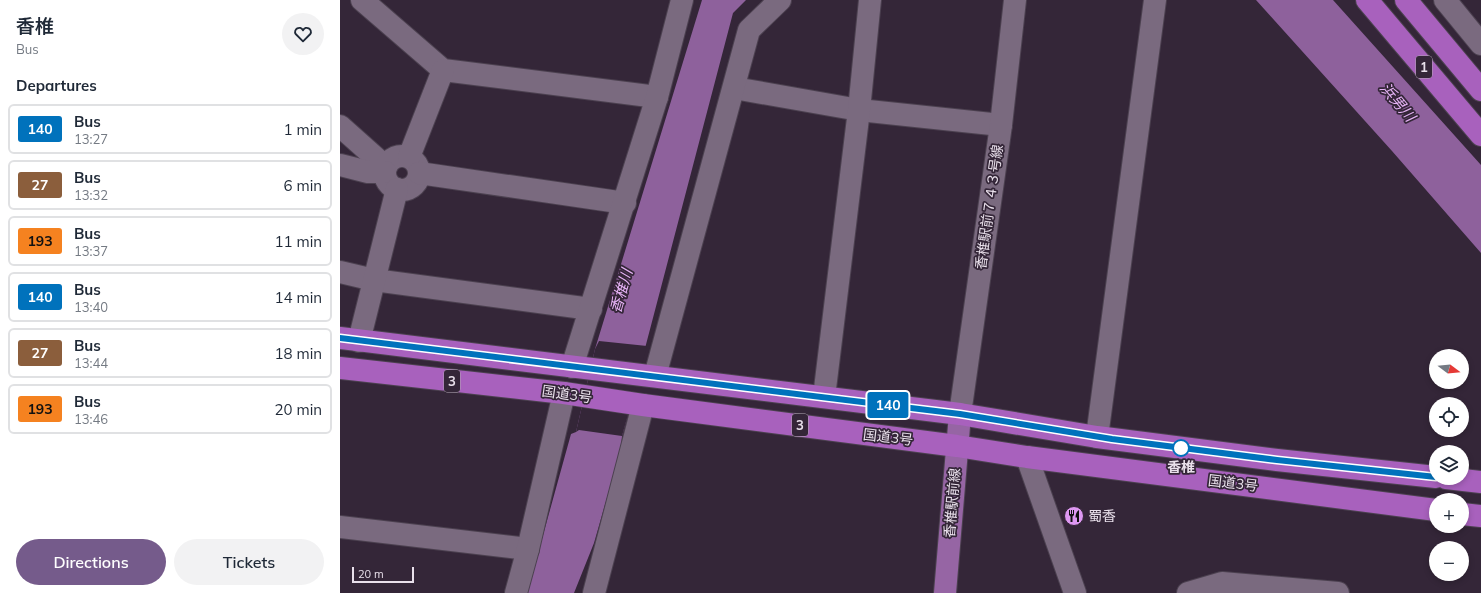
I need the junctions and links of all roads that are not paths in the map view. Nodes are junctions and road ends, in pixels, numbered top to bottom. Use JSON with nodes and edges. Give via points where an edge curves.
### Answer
{"nodes":[{"id":1,"x":362,"y":0,"type":"edge"},
{"id":2,"x":682,"y":0,"type":"edge"},
{"id":3,"x":780,"y":0,"type":"edge"},
{"id":4,"x":870,"y":0,"type":"edge"},
{"id":5,"x":1015,"y":0,"type":"edge"},
{"id":6,"x":1155,"y":0,"type":"edge"},
{"id":7,"x":1367,"y":0,"type":"edge"},
{"id":8,"x":1406,"y":0,"type":"edge"},
{"id":9,"x":1445,"y":0,"type":"edge"},
{"id":10,"x":1481,"y":44,"type":"edge"},
{"id":11,"x":443,"y":70,"type":"junction"},
{"id":12,"x":734,"y":88,"type":"junction"},
{"id":13,"x":1481,"y":90,"type":"edge"},
{"id":14,"x":657,"y":97,"type":"junction"},
{"id":15,"x":859,"y":110,"type":"junction"},
{"id":16,"x":1001,"y":125,"type":"junction"},
{"id":17,"x":340,"y":126,"type":"edge"},
{"id":18,"x":1481,"y":135,"type":"edge"},
{"id":19,"x":340,"y":165,"type":"edge"},
{"id":20,"x":414,"y":166,"type":"junction"},
{"id":21,"x":389,"y":176,"type":"junction"},
{"id":22,"x":624,"y":203,"type":"junction"},
{"id":23,"x":340,"y":272,"type":"edge"},
{"id":24,"x":374,"y":280,"type":"junction"},
{"id":25,"x":591,"y":309,"type":"junction"},
{"id":26,"x":350,"y":339,"type":"edge"},
{"id":27,"x":572,"y":367,"type":"junction"},
{"id":28,"x":340,"y":368,"type":"edge"},
{"id":29,"x":655,"y":376,"type":"junction"},
{"id":30,"x":564,"y":393,"type":"junction"},
{"id":31,"x":824,"y":397,"type":"junction"},
{"id":32,"x":643,"y":405,"type":"junction"},
{"id":33,"x":960,"y":414,"type":"junction"},
{"id":34,"x":1097,"y":437,"type":"junction"},
{"id":35,"x":957,"y":446,"type":"junction"},
{"id":36,"x":1028,"y":456,"type":"junction"},
{"id":37,"x":1429,"y":476,"type":"edge"},
{"id":38,"x":1469,"y":481,"type":"edge"},
{"id":39,"x":1481,"y":482,"type":"edge"},
{"id":40,"x":1429,"y":509,"type":"edge"},
{"id":41,"x":1469,"y":515,"type":"edge"},
{"id":42,"x":1481,"y":516,"type":"edge"},
{"id":43,"x":340,"y":527,"type":"edge"},
{"id":44,"x":528,"y":549,"type":"junction"},
{"id":45,"x":516,"y":593,"type":"edge"},
{"id":46,"x":594,"y":593,"type":"edge"},
{"id":47,"x":945,"y":593,"type":"edge"},
{"id":48,"x":1075,"y":593,"type":"edge"},
{"id":49,"x":1188,"y":593,"type":"edge"},
{"id":50,"x":1338,"y":593,"type":"edge"}],
"edges":[{"from":1,"to":11,"type":"street"},
{"from":2,"to":14,"type":"street"},
{"from":3,"to":12,"type":"street","via":[[749,30]]},
{"from":4,"to":15,"type":"street"},
{"from":5,"to":16,"type":"street","name":"香椎駅前７４３号線"},
{"from":6,"to":34,"type":"street"},
{"from":7,"to":18,"type":"highway","number":"1"},
{"from":8,"to":13,"type":"highway","number":"1"},
{"from":9,"to":10,"type":"street"},
{"from":11,"to":14,"type":"street"},
{"from":11,"to":20,"type":"street"},
{"from":12,"to":15,"type":"street"},
{"from":12,"to":29,"type":"street"},
{"from":14,"to":22,"type":"street"},
{"from":15,"to":16,"type":"street"},
{"from":15,"to":31,"type":"street"},
{"from":16,"to":33,"type":"street","name":"香椎駅前７４３号線"},
{"from":17,"to":21,"type":"street"},
{"from":19,"to":21,"type":"street"},
{"from":20,"to":21,"type":"street","via":[[403,156],[398,156],[389,162]]},
{"from":20,"to":21,"type":"street","via":[[415,183],[412,187],[407,189]]},
{"from":20,"to":22,"type":"street"},
{"from":21,"to":24,"type":"street"},
{"from":22,"to":25,"type":"street"},
{"from":23,"to":24,"type":"street"},
{"from":24,"to":25,"type":"street"},
{"from":24,"to":26,"type":"street"},
{"from":25,"to":27,"type":"street"},
{"from":26,"to":27,"type":"highway","name":"国道3号","number":"3"},
{"from":27,"to":29,"type":"highway","name":"国道3号","number":"3"},
{"from":28,"to":30,"type":"highway","name":"国道3号","number":"3"},
{"from":29,"to":31,"type":"highway","name":"国道3号","number":"3"},
{"from":30,"to":32,"type":"highway","name":"国道3号","number":"3"},
{"from":30,"to":44,"type":"street"},
{"from":31,"to":33,"type":"highway","name":"国道3号","number":"3"},
{"from":32,"to":35,"type":"highway","name":"国道3号","number":"3"},
{"from":32,"to":46,"type":"street"},
{"from":33,"to":34,"type":"highway","name":"国道3号","number":"3"},
{"from":33,"to":35,"type":"main road","name":"香椎駅前線"},
{"from":34,"to":37,"type":"highway","name":"国道3号","number":"3"},
{"from":35,"to":36,"type":"highway","name":"国道3号","number":"3"},
{"from":35,"to":47,"type":"main road","name":"香椎駅前線"},
{"from":36,"to":40,"type":"highway","name":"国道3号","number":"3"},
{"from":36,"to":48,"type":"street"},
{"from":38,"to":39,"type":"highway"},
{"from":41,"to":42,"type":"highway"},
{"from":43,"to":44,"type":"street"},
{"from":44,"to":45,"type":"street"},
{"from":49,"to":50,"type":"street","via":[[1222,583]]}]}
